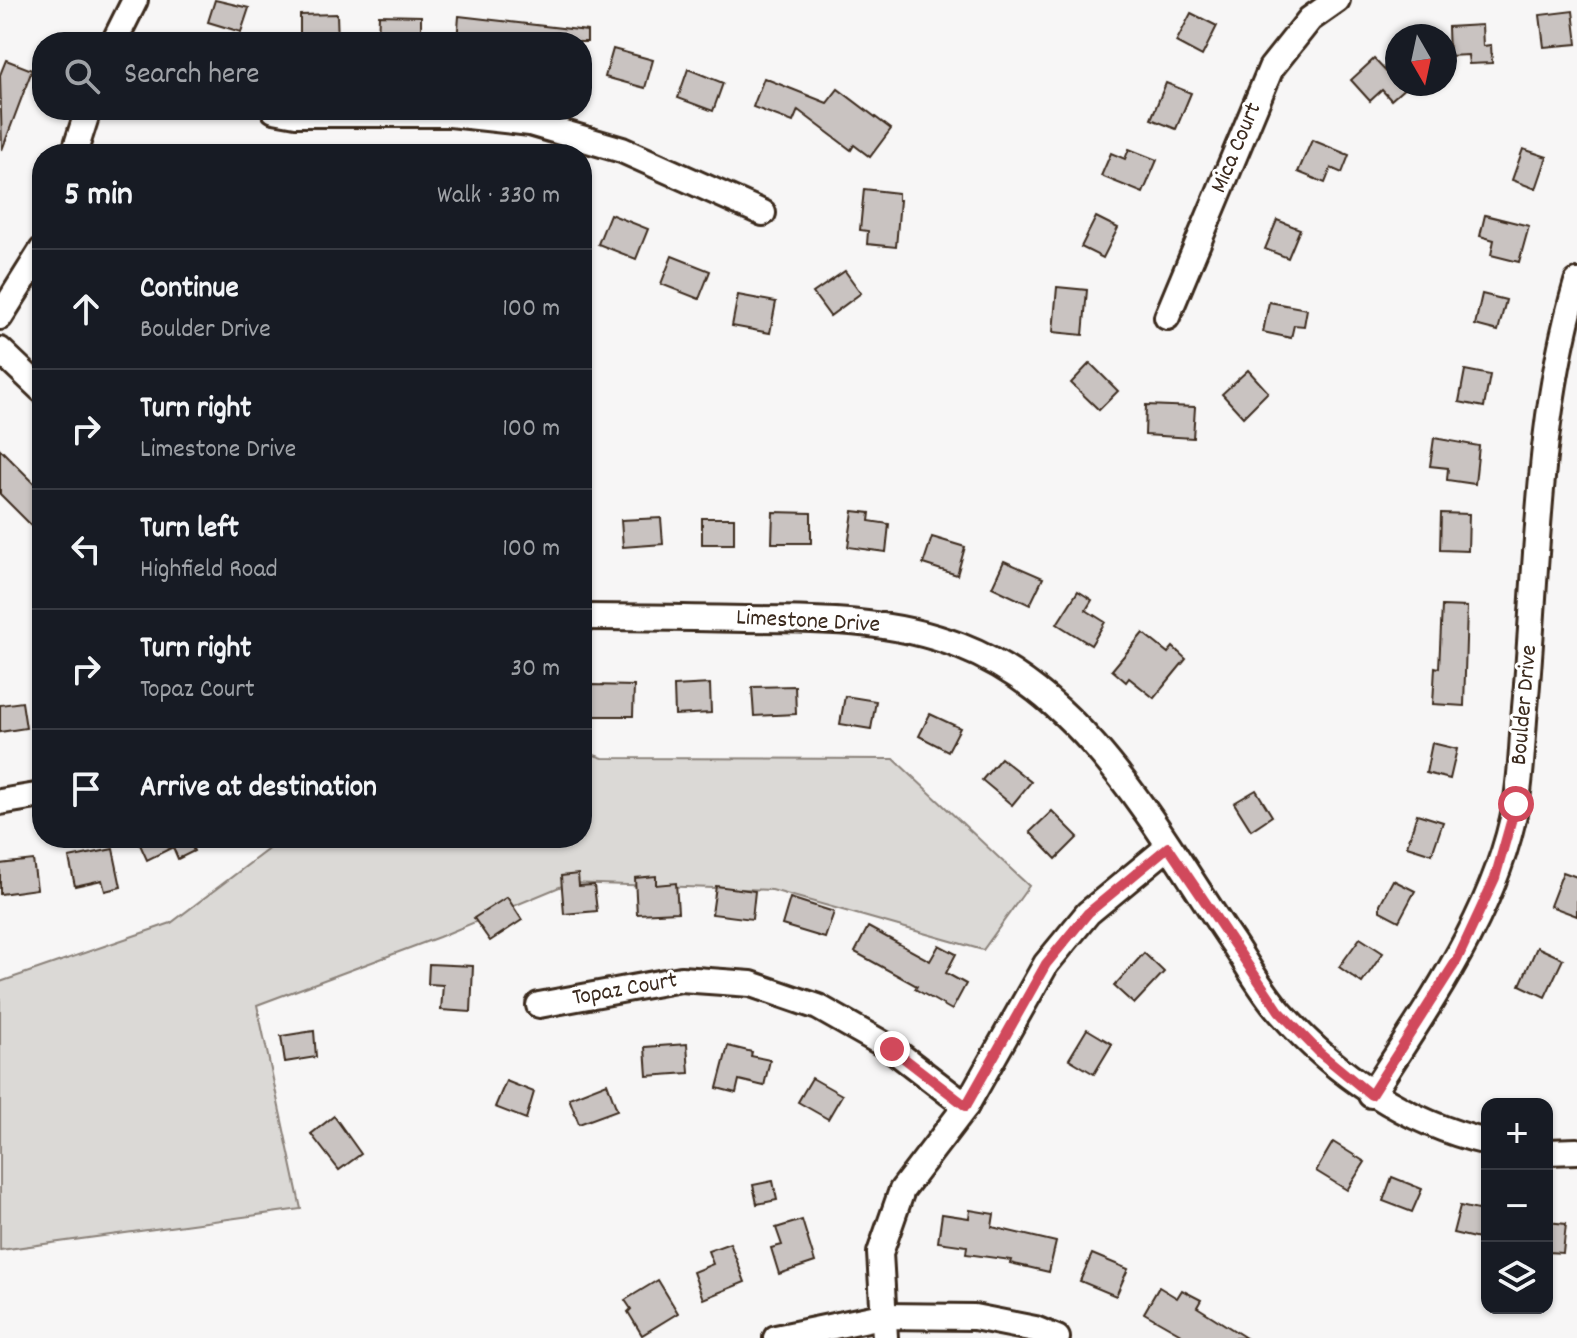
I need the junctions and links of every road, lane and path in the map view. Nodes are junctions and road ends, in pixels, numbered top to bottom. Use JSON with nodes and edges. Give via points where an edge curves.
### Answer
{"nodes":[{"id":1,"x":135,"y":0,"type":"edge"},
{"id":2,"x":1337,"y":0,"type":"edge"},
{"id":3,"x":119,"y":32,"type":"edge"},
{"id":4,"x":85,"y":120,"type":"edge"},
{"id":5,"x":503,"y":120,"type":"edge"},
{"id":6,"x":77,"y":144,"type":"edge"},
{"id":7,"x":763,"y":213,"type":"dead end"},
{"id":8,"x":32,"y":266,"type":"edge"},
{"id":9,"x":1577,"y":282,"type":"edge"},
{"id":10,"x":0,"y":317,"type":"edge"},
{"id":11,"x":1167,"y":317,"type":"dead end"},
{"id":12,"x":0,"y":350,"type":"edge"},
{"id":13,"x":32,"y":380,"type":"edge"},
{"id":14,"x":592,"y":617,"type":"edge"},
{"id":15,"x":32,"y":797,"type":"edge"},
{"id":16,"x":0,"y":802,"type":"edge"},
{"id":17,"x":1168,"y":847,"type":"junction"},
{"id":18,"x":539,"y":1005,"type":"dead end"},
{"id":19,"x":1371,"y":1095,"type":"junction"},
{"id":20,"x":966,"y":1106,"type":"junction"},
{"id":21,"x":1481,"y":1141,"type":"edge"},
{"id":22,"x":1577,"y":1151,"type":"edge"},
{"id":23,"x":1553,"y":1152,"type":"edge"},
{"id":24,"x":884,"y":1327,"type":"edge"},
{"id":25,"x":776,"y":1338,"type":"edge"},
{"id":26,"x":1057,"y":1338,"type":"edge"}],
"edges":[{"from":1,"to":3,"type":"street"},
{"from":2,"to":11,"type":"street","name":"Mica Court","via":[[1310,19],[1271,68]]},
{"from":4,"to":6,"type":"street"},
{"from":5,"to":7,"type":"street","via":[[622,150]]},
{"from":8,"to":10,"type":"street"},
{"from":9,"to":19,"type":"street","name":"Boulder Drive","via":[[1551,395],[1516,804],[1495,878],[1457,960]]},
{"from":12,"to":13,"type":"street"},
{"from":14,"to":17,"type":"street","name":"Limestone Drive","via":[[886,625],[960,646],[1023,679],[1084,732]]},
{"from":15,"to":16,"type":"street"},
{"from":17,"to":19,"type":"street","name":"Limestone Drive","via":[[1279,1011]]},
{"from":17,"to":20,"type":"street","via":[[1088,913],[1046,964]]},
{"from":18,"to":20,"type":"street","name":"Topaz Court","via":[[681,979],[751,984],[818,1007],[892,1049]]},
{"from":19,"to":21,"type":"street","name":"Limestone Drive","via":[[1453,1134]]},
{"from":20,"to":24,"type":"street","via":[[902,1190],[880,1253]]},
{"from":22,"to":23,"type":"street"},
{"from":24,"to":25,"type":"street"},
{"from":24,"to":26,"type":"street","via":[[974,1317]]}]}
